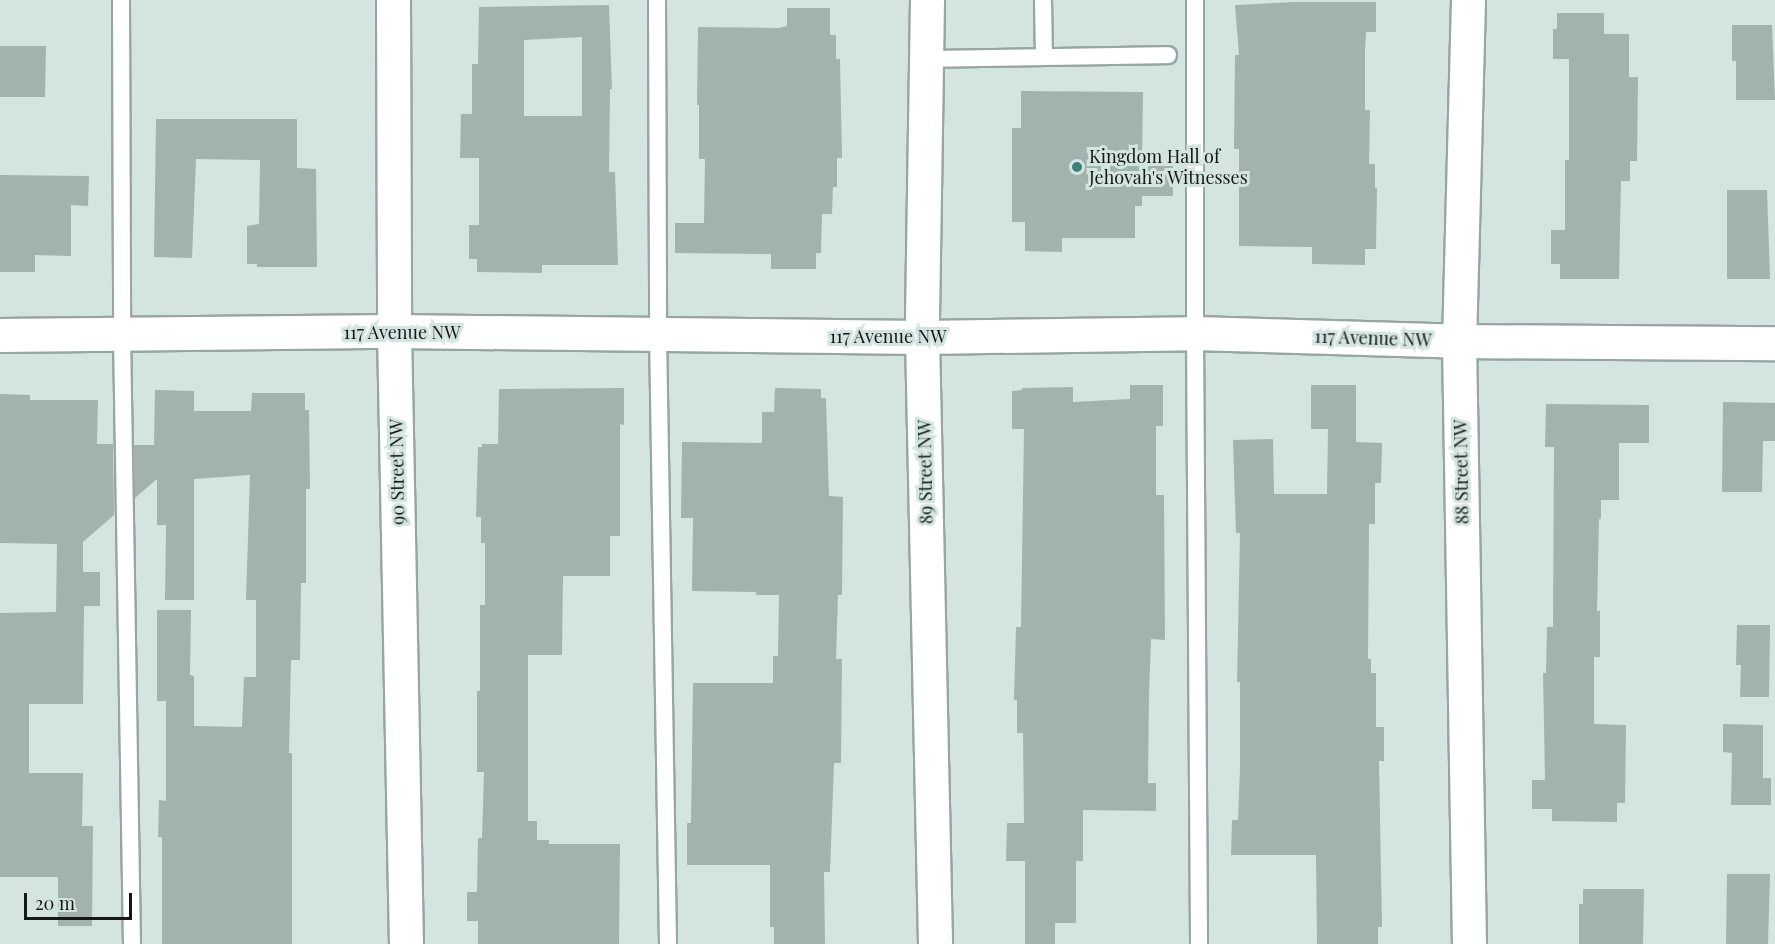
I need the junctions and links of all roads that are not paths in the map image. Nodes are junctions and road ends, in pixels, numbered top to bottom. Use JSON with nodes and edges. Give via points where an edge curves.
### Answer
{"nodes":[{"id":1,"x":121,"y":0,"type":"edge"},
{"id":2,"x":393,"y":0,"type":"edge"},
{"id":3,"x":657,"y":0,"type":"edge"},
{"id":4,"x":927,"y":0,"type":"edge"},
{"id":5,"x":1043,"y":0,"type":"edge"},
{"id":6,"x":1196,"y":0,"type":"edge"},
{"id":7,"x":1468,"y":0,"type":"edge"},
{"id":8,"x":1168,"y":55,"type":"dead end"},
{"id":9,"x":1044,"y":57,"type":"junction"},
{"id":10,"x":926,"y":59,"type":"junction"},
{"id":11,"x":394,"y":331,"type":"junction"},
{"id":12,"x":658,"y":333,"type":"junction"},
{"id":13,"x":1195,"y":333,"type":"junction"},
{"id":14,"x":0,"y":335,"type":"edge"},
{"id":15,"x":122,"y":335,"type":"junction"},
{"id":16,"x":922,"y":337,"type":"junction"},
{"id":17,"x":1459,"y":341,"type":"junction"},
{"id":18,"x":1775,"y":343,"type":"edge"},
{"id":19,"x":132,"y":944,"type":"edge"},
{"id":20,"x":406,"y":944,"type":"edge"},
{"id":21,"x":668,"y":944,"type":"edge"},
{"id":22,"x":935,"y":944,"type":"edge"},
{"id":23,"x":1199,"y":944,"type":"edge"},
{"id":24,"x":1469,"y":944,"type":"edge"}],
"edges":[{"from":1,"to":15,"type":"lane"},
{"from":2,"to":11,"type":"street","name":"90 Street NW"},
{"from":3,"to":12,"type":"lane"},
{"from":4,"to":10,"type":"street","name":"89 Street NW"},
{"from":5,"to":9,"type":"lane"},
{"from":6,"to":13,"type":"lane"},
{"from":7,"to":17,"type":"street","name":"88 Street NW"},
{"from":8,"to":9,"type":"lane"},
{"from":9,"to":10,"type":"lane"},
{"from":10,"to":16,"type":"street","name":"89 Street NW"},
{"from":11,"to":12,"type":"street","name":"117 Avenue NW"},
{"from":11,"to":15,"type":"street","name":"117 Avenue NW"},
{"from":11,"to":20,"type":"street","name":"90 Street NW"},
{"from":12,"to":16,"type":"street","name":"117 Avenue NW"},
{"from":12,"to":21,"type":"lane"},
{"from":13,"to":16,"type":"street","name":"117 Avenue NW"},
{"from":13,"to":17,"type":"street","name":"117 Avenue NW"},
{"from":13,"to":23,"type":"lane"},
{"from":14,"to":15,"type":"street","name":"117 Avenue NW"},
{"from":15,"to":19,"type":"lane"},
{"from":16,"to":22,"type":"street","name":"89 Street NW"},
{"from":17,"to":18,"type":"street","name":"117 Avenue NW"},
{"from":17,"to":24,"type":"street","name":"88 Street NW"}]}
